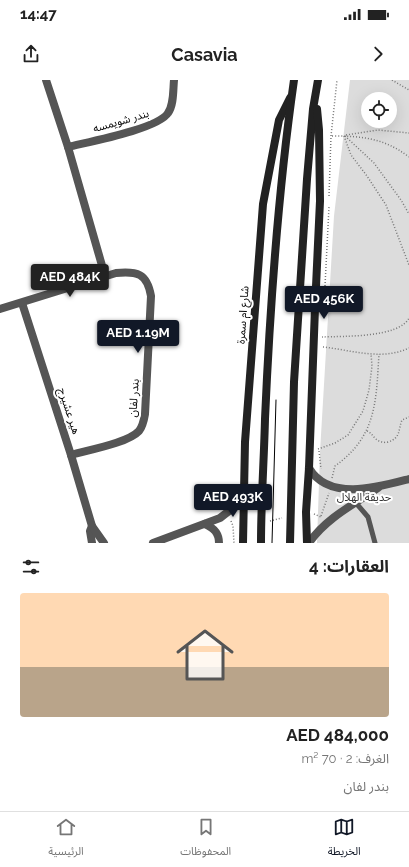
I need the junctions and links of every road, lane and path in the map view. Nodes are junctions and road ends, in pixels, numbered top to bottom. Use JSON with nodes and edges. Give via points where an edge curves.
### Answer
{"nodes":[{"id":1,"x":46,"y":80,"type":"edge"},
{"id":2,"x":174,"y":80,"type":"edge"},
{"id":3,"x":294,"y":80,"type":"edge"},
{"id":4,"x":318,"y":80,"type":"edge"},
{"id":5,"x":392,"y":80,"type":"edge"},
{"id":6,"x":409,"y":90,"type":"edge"},
{"id":7,"x":292,"y":94,"type":"junction"},
{"id":8,"x":315,"y":98,"type":"junction"},
{"id":9,"x":409,"y":133,"type":"edge"},
{"id":10,"x":331,"y":136,"type":"dead end"},
{"id":11,"x":344,"y":136,"type":"junction"},
{"id":12,"x":68,"y":147,"type":"junction"},
{"id":13,"x":409,"y":157,"type":"edge"},
{"id":14,"x":409,"y":214,"type":"edge"},
{"id":15,"x":409,"y":265,"type":"edge"},
{"id":16,"x":105,"y":276,"type":"junction"},
{"id":17,"x":22,"y":303,"type":"junction"},
{"id":18,"x":0,"y":309,"type":"edge"},
{"id":19,"x":409,"y":318,"type":"edge"},
{"id":20,"x":322,"y":347,"type":"junction"},
{"id":21,"x":409,"y":348,"type":"edge"},
{"id":22,"x":322,"y":352,"type":"dead end"},
{"id":23,"x":371,"y":354,"type":"junction"},
{"id":24,"x":379,"y":354,"type":"junction"},
{"id":25,"x":409,"y":417,"type":"edge"},
{"id":26,"x":367,"y":431,"type":"junction"},
{"id":27,"x":318,"y":449,"type":"junction"},
{"id":28,"x":310,"y":452,"type":"junction"},
{"id":29,"x":71,"y":455,"type":"junction"},
{"id":30,"x":309,"y":468,"type":"junction"},
{"id":31,"x":321,"y":472,"type":"dead end"},
{"id":32,"x":328,"y":477,"type":"dead end"},
{"id":33,"x":409,"y":479,"type":"edge"},
{"id":34,"x":331,"y":486,"type":"junction"},
{"id":35,"x":381,"y":487,"type":"junction"},
{"id":36,"x":244,"y":493,"type":"junction"},
{"id":37,"x":356,"y":503,"type":"junction"},
{"id":38,"x":312,"y":513,"type":"dead end"},
{"id":39,"x":226,"y":514,"type":"junction"},
{"id":40,"x":288,"y":516,"type":"dead end"},
{"id":41,"x":321,"y":517,"type":"junction"},
{"id":42,"x":269,"y":521,"type":"dead end"},
{"id":43,"x":205,"y":524,"type":"junction"},
{"id":44,"x":326,"y":524,"type":"junction"},
{"id":45,"x":92,"y":526,"type":"junction"},
{"id":46,"x":92,"y":543,"type":"edge"},
{"id":47,"x":104,"y":543,"type":"edge"},
{"id":48,"x":153,"y":543,"type":"edge"},
{"id":49,"x":219,"y":543,"type":"edge"},
{"id":50,"x":234,"y":543,"type":"edge"},
{"id":51,"x":243,"y":543,"type":"edge"},
{"id":52,"x":261,"y":543,"type":"edge"},
{"id":53,"x":290,"y":543,"type":"edge"},
{"id":54,"x":308,"y":543,"type":"edge"},
{"id":55,"x":376,"y":543,"type":"edge"}],
"edges":[{"from":1,"to":12,"type":"street"},
{"from":2,"to":12,"type":"street","name":"بندر شويمسه","via":[[170,110],[165,117],[143,128]]},
{"from":3,"to":7,"type":"street","name":"شارع ام سمرة"},
{"from":4,"to":8,"type":"street"},
{"from":5,"to":6,"type":"path"},
{"from":7,"to":36,"type":"street","name":"شارع ام سمرة","via":[[279,120],[263,204]]},
{"from":7,"to":52,"type":"street","name":"شارع ام سمرة","via":[[275,238],[267,366]]},
{"from":8,"to":28,"type":"street","via":[[319,130],[320,184]]},
{"from":8,"to":53,"type":"street","via":[[306,179],[294,382]]},
{"from":9,"to":11,"type":"path","via":[[378,130]]},
{"from":10,"to":11,"type":"path"},
{"from":11,"to":13,"type":"path","via":[[381,140]]},
{"from":11,"to":14,"type":"path","via":[[374,163]]},
{"from":11,"to":15,"type":"path","via":[[351,155],[386,205]]},
{"from":12,"to":16,"type":"street"},
{"from":16,"to":17,"type":"street","name":"بندر لفان"},
{"from":16,"to":29,"type":"street","name":"بندر لفان","via":[[129,272],[141,276],[148,283],[150,290],[144,422],[138,432],[124,440]]},
{"from":17,"to":18,"type":"street","name":"بندر لفان"},
{"from":17,"to":29,"type":"street","name":"هير عشيرج"},
{"from":19,"to":20,"type":"path","via":[[391,332],[322,337]]},
{"from":20,"to":22,"type":"path"},
{"from":20,"to":23,"type":"path"},
{"from":21,"to":24,"type":"path","via":[[400,352]]},
{"from":23,"to":24,"type":"path"},
{"from":23,"to":27,"type":"path","via":[[369,390],[363,411],[348,435]]},
{"from":24,"to":26,"type":"path","via":[[375,400]]},
{"from":25,"to":26,"type":"path","via":[[402,420],[395,440],[385,443],[378,441]]},
{"from":26,"to":32,"type":"path","via":[[348,457],[335,466],[332,479]]},
{"from":27,"to":28,"type":"path"},
{"from":27,"to":31,"type":"path"},
{"from":28,"to":30,"type":"street"},
{"from":29,"to":45,"type":"street","name":"هير عشيرج"},
{"from":30,"to":34,"type":"street","via":[[315,476]]},
{"from":30,"to":54,"type":"street","via":[[306,512]]},
{"from":33,"to":35,"type":"street"},
{"from":34,"to":35,"type":"street","via":[[358,489]]},
{"from":34,"to":41,"type":"path"},
{"from":35,"to":37,"type":"street"},
{"from":36,"to":39,"type":"street"},
{"from":36,"to":51,"type":"street","name":"شارع ام سمرة"},
{"from":37,"to":44,"type":"street"},
{"from":37,"to":55,"type":"lane","via":[[368,517]]},
{"from":38,"to":41,"type":"path"},
{"from":39,"to":43,"type":"street"},
{"from":39,"to":50,"type":"path","via":[[232,524]]},
{"from":40,"to":42,"type":"path"},
{"from":41,"to":44,"type":"path"},
{"from":43,"to":48,"type":"street"},
{"from":43,"to":49,"type":"street","via":[[215,530]]},
{"from":44,"to":54,"type":"street"},
{"from":45,"to":46,"type":"street","name":"هير عشيرج"},
{"from":45,"to":47,"type":"street","name":"هير عشيرج"}]}
